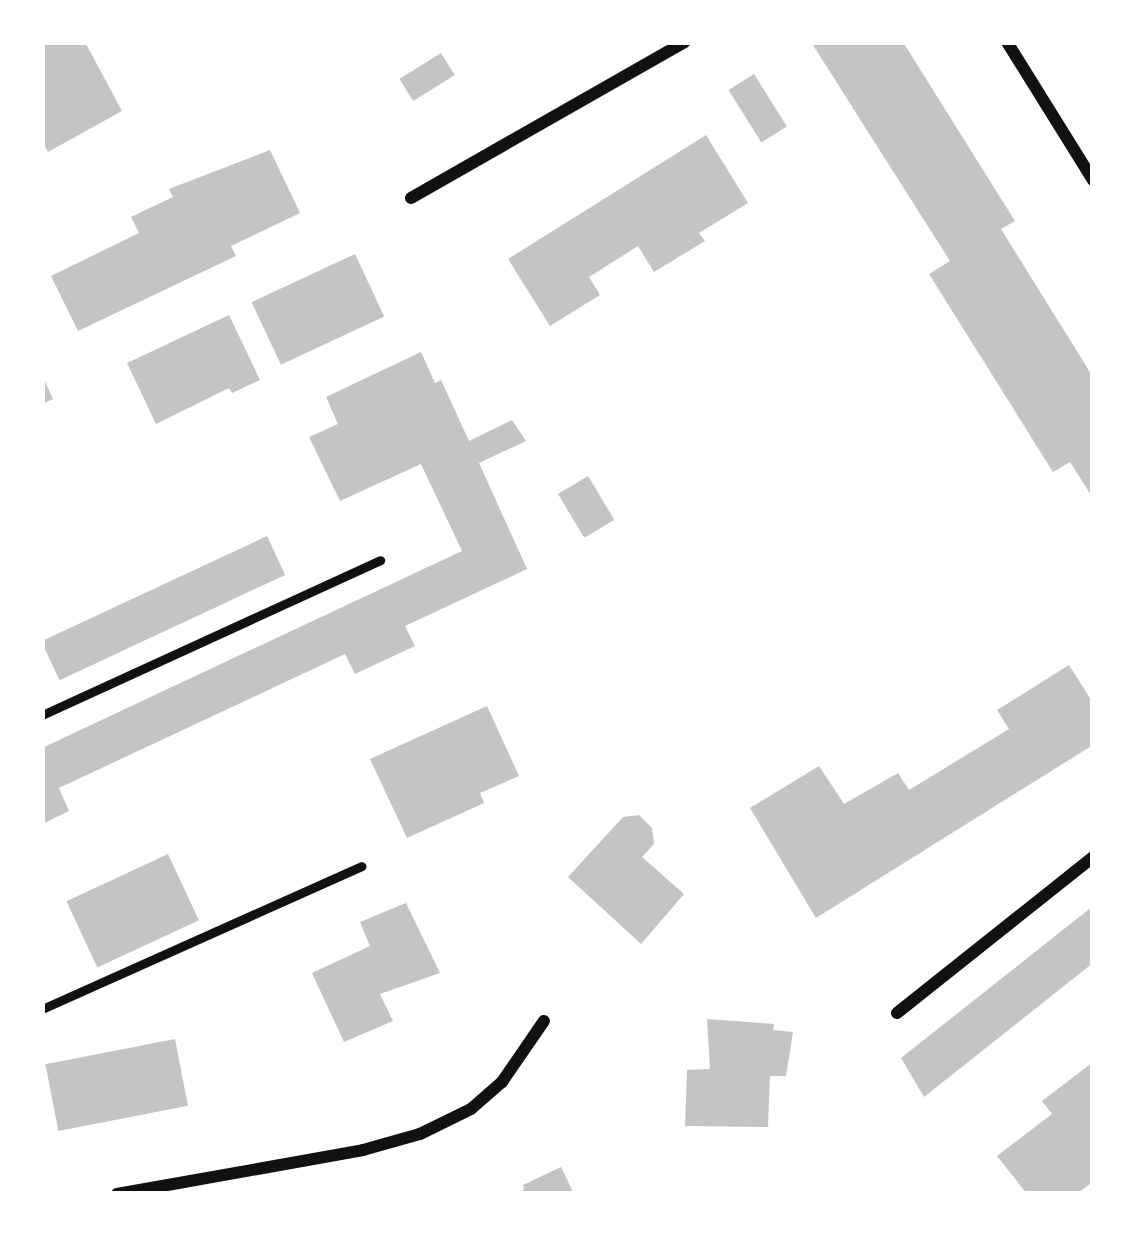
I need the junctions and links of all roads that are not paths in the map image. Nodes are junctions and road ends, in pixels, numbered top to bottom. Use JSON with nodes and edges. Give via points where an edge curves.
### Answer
{"nodes":[{"id":1,"x":686,"y":42,"type":"edge"},
{"id":2,"x":1007,"y":42,"type":"edge"},
{"id":3,"x":1093,"y":180,"type":"edge"},
{"id":4,"x":411,"y":198,"type":"dead end"},
{"id":5,"x":380,"y":560,"type":"dead end"},
{"id":6,"x":42,"y":715,"type":"edge"},
{"id":7,"x":1093,"y":857,"type":"edge"},
{"id":8,"x":362,"y":866,"type":"dead end"},
{"id":9,"x":42,"y":1009,"type":"edge"},
{"id":10,"x":897,"y":1013,"type":"dead end"},
{"id":11,"x":544,"y":1021,"type":"dead end"},
{"id":12,"x":117,"y":1194,"type":"edge"}],
"edges":[{"from":1,"to":4,"type":"street"},
{"from":2,"to":3,"type":"street"},
{"from":5,"to":6,"type":"lane"},
{"from":7,"to":10,"type":"street"},
{"from":8,"to":9,"type":"lane"},
{"from":11,"to":12,"type":"street","via":[[502,1082],[471,1109],[420,1133]]}]}
